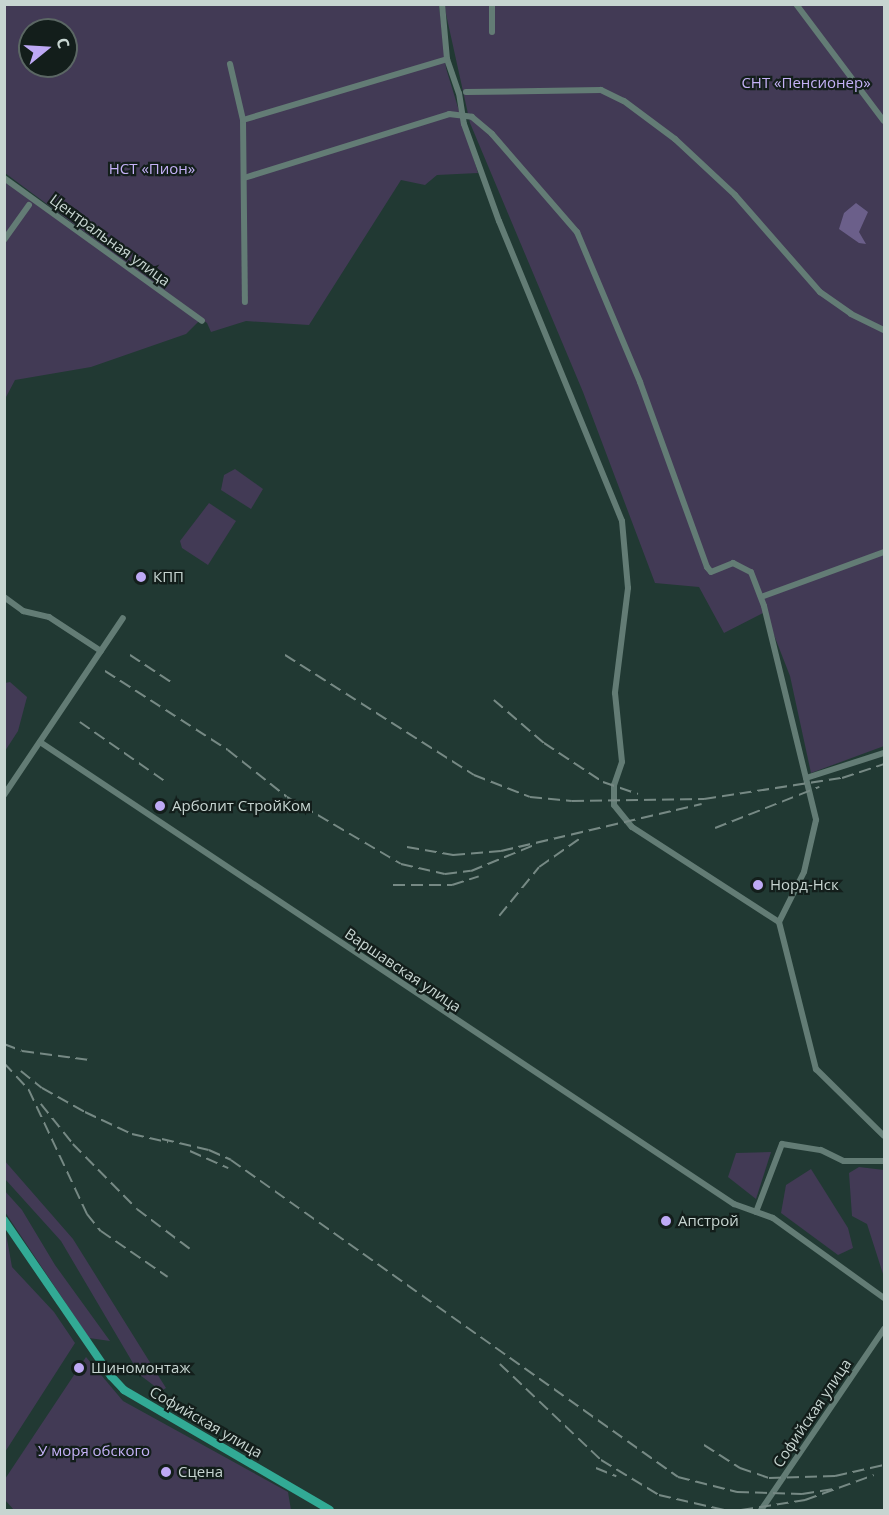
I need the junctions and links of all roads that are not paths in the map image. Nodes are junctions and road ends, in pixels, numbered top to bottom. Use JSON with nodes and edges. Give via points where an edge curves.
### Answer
{"nodes":[{"id":1,"x":442,"y":4,"type":"edge"},
{"id":2,"x":492,"y":4,"type":"edge"},
{"id":3,"x":796,"y":4,"type":"edge"},
{"id":4,"x":492,"y":32,"type":"dead end"},
{"id":5,"x":447,"y":58,"type":"junction"},
{"id":6,"x":230,"y":64,"type":"dead end"},
{"id":7,"x":466,"y":92,"type":"dead end"},
{"id":8,"x":464,"y":116,"type":"junction"},
{"id":9,"x":243,"y":120,"type":"junction"},
{"id":10,"x":885,"y":121,"type":"edge"},
{"id":11,"x":4,"y":178,"type":"edge"},
{"id":12,"x":244,"y":178,"type":"junction"},
{"id":13,"x":29,"y":205,"type":"dead end"},
{"id":14,"x":4,"y":240,"type":"edge"},
{"id":15,"x":245,"y":302,"type":"dead end"},
{"id":16,"x":202,"y":321,"type":"dead end"},
{"id":17,"x":885,"y":330,"type":"edge"},
{"id":18,"x":885,"y":552,"type":"edge"},
{"id":19,"x":4,"y":597,"type":"edge"},
{"id":20,"x":761,"y":597,"type":"junction"},
{"id":21,"x":123,"y":618,"type":"dead end"},
{"id":22,"x":101,"y":651,"type":"junction"},
{"id":23,"x":40,"y":742,"type":"junction"},
{"id":24,"x":885,"y":753,"type":"edge"},
{"id":25,"x":806,"y":778,"type":"junction"},
{"id":26,"x":4,"y":795,"type":"edge"},
{"id":27,"x":779,"y":922,"type":"junction"},
{"id":28,"x":885,"y":1137,"type":"edge"},
{"id":29,"x":885,"y":1161,"type":"edge"},
{"id":30,"x":756,"y":1212,"type":"junction"},
{"id":31,"x":4,"y":1220,"type":"edge"},
{"id":32,"x":885,"y":1298,"type":"edge"},
{"id":33,"x":885,"y":1329,"type":"edge"},
{"id":34,"x":330,"y":1510,"type":"edge"},
{"id":35,"x":761,"y":1510,"type":"edge"}],
"edges":[{"from":1,"to":5,"type":"street"},
{"from":2,"to":4,"type":"street"},
{"from":3,"to":10,"type":"street"},
{"from":5,"to":8,"type":"street"},
{"from":5,"to":9,"type":"street"},
{"from":6,"to":9,"type":"street"},
{"from":7,"to":17,"type":"street","via":[[601,90],[624,101],[675,139],[735,195],[820,292],[851,314]]},
{"from":8,"to":12,"type":"street","via":[[449,114]]},
{"from":8,"to":20,"type":"street","via":[[479,120],[577,232],[635,371],[707,567],[711,572],[734,563],[751,572]]},
{"from":8,"to":27,"type":"street","via":[[499,221],[622,521],[628,588],[615,693],[622,762],[614,787],[614,805],[632,826]]},
{"from":9,"to":12,"type":"street"},
{"from":11,"to":16,"type":"street","name":"Центральная улица"},
{"from":12,"to":15,"type":"street"},
{"from":13,"to":14,"type":"street"},
{"from":18,"to":20,"type":"street"},
{"from":19,"to":22,"type":"street","via":[[23,611],[49,616]]},
{"from":20,"to":25,"type":"street","via":[[781,662]]},
{"from":21,"to":22,"type":"street"},
{"from":22,"to":23,"type":"street"},
{"from":23,"to":26,"type":"street"},
{"from":23,"to":30,"type":"street","name":"Варшавская улица","via":[[734,1204]]},
{"from":24,"to":25,"type":"street"},
{"from":25,"to":27,"type":"street","via":[[816,820],[804,872]]},
{"from":27,"to":28,"type":"street","via":[[816,1069]]},
{"from":29,"to":30,"type":"street","via":[[844,1161],[821,1150],[782,1144]]},
{"from":30,"to":32,"type":"street","name":"Варшавская улица","via":[[773,1218]]},
{"from":31,"to":34,"type":"main road","name":"Софийская улица","via":[[124,1390]]},
{"from":33,"to":35,"type":"street","name":"Софийская улица"}]}
